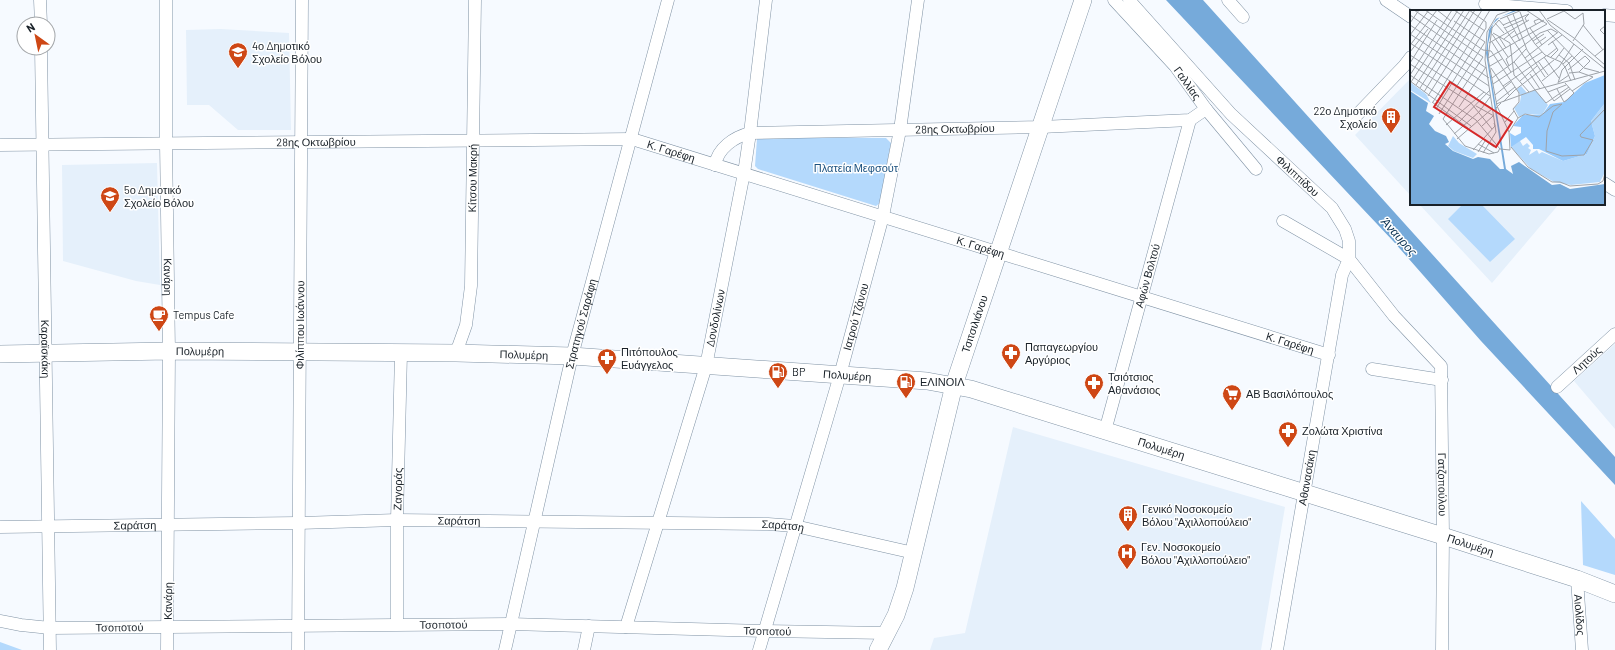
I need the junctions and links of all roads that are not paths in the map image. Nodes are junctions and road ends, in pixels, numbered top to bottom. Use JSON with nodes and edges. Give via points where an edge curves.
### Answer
{"nodes":[{"id":1,"x":40,"y":0,"type":"edge"},
{"id":2,"x":166,"y":0,"type":"edge"},
{"id":3,"x":302,"y":0,"type":"edge"},
{"id":4,"x":475,"y":0,"type":"edge"},
{"id":5,"x":668,"y":0,"type":"edge"},
{"id":6,"x":766,"y":0,"type":"edge"},
{"id":7,"x":918,"y":0,"type":"edge"},
{"id":8,"x":1083,"y":0,"type":"edge"},
{"id":9,"x":1114,"y":0,"type":"edge"},
{"id":10,"x":1129,"y":0,"type":"edge"},
{"id":11,"x":1228,"y":0,"type":"edge"},
{"id":12,"x":1386,"y":0,"type":"edge"},
{"id":13,"x":1485,"y":5,"type":"edge"},
{"id":14,"x":1557,"y":8,"type":"edge"},
{"id":15,"x":1605,"y":15,"type":"edge"},
{"id":16,"x":41,"y":16,"type":"edge"},
{"id":17,"x":1410,"y":16,"type":"edge"},
{"id":18,"x":1615,"y":16,"type":"edge"},
{"id":19,"x":1243,"y":17,"type":"dead end"},
{"id":20,"x":41,"y":56,"type":"edge"},
{"id":21,"x":1410,"y":58,"type":"edge"},
{"id":22,"x":1206,"y":109,"type":"junction"},
{"id":23,"x":1190,"y":120,"type":"junction"},
{"id":24,"x":1352,"y":120,"type":"dead end"},
{"id":25,"x":1041,"y":127,"type":"junction"},
{"id":26,"x":900,"y":130,"type":"junction"},
{"id":27,"x":750,"y":133,"type":"junction"},
{"id":28,"x":632,"y":139,"type":"junction"},
{"id":29,"x":473,"y":140,"type":"junction"},
{"id":30,"x":301,"y":142,"type":"junction"},
{"id":31,"x":166,"y":143,"type":"junction"},
{"id":32,"x":43,"y":144,"type":"junction"},
{"id":33,"x":0,"y":145,"type":"edge"},
{"id":34,"x":715,"y":164,"type":"junction"},
{"id":35,"x":1256,"y":169,"type":"dead end"},
{"id":36,"x":744,"y":173,"type":"junction"},
{"id":37,"x":1605,"y":185,"type":"edge"},
{"id":38,"x":1615,"y":190,"type":"edge"},
{"id":39,"x":883,"y":216,"type":"junction"},
{"id":40,"x":1282,"y":221,"type":"dead end"},
{"id":41,"x":999,"y":252,"type":"junction"},
{"id":42,"x":1350,"y":260,"type":"junction"},
{"id":43,"x":1142,"y":297,"type":"junction"},
{"id":44,"x":1615,"y":334,"type":"edge"},
{"id":45,"x":169,"y":351,"type":"junction"},
{"id":46,"x":46,"y":353,"type":"junction"},
{"id":47,"x":300,"y":353,"type":"junction"},
{"id":48,"x":401,"y":353,"type":"junction"},
{"id":49,"x":456,"y":353,"type":"junction"},
{"id":50,"x":0,"y":354,"type":"edge"},
{"id":51,"x":1329,"y":355,"type":"junction"},
{"id":52,"x":572,"y":356,"type":"junction"},
{"id":53,"x":706,"y":366,"type":"junction"},
{"id":54,"x":1372,"y":369,"type":"dead end"},
{"id":55,"x":840,"y":375,"type":"junction"},
{"id":56,"x":1442,"y":380,"type":"junction"},
{"id":57,"x":954,"y":385,"type":"junction"},
{"id":58,"x":1557,"y":387,"type":"dead end"},
{"id":59,"x":1105,"y":431,"type":"junction"},
{"id":60,"x":1304,"y":493,"type":"junction"},
{"id":61,"x":396,"y":520,"type":"junction"},
{"id":62,"x":534,"y":522,"type":"junction"},
{"id":63,"x":298,"y":523,"type":"junction"},
{"id":64,"x":657,"y":524,"type":"junction"},
{"id":65,"x":168,"y":525,"type":"junction"},
{"id":66,"x":795,"y":526,"type":"junction"},
{"id":67,"x":0,"y":527,"type":"edge"},
{"id":68,"x":48,"y":527,"type":"junction"},
{"id":69,"x":1443,"y":536,"type":"junction"},
{"id":70,"x":914,"y":553,"type":"junction"},
{"id":71,"x":1577,"y":579,"type":"junction"},
{"id":72,"x":1615,"y":594,"type":"edge"},
{"id":73,"x":0,"y":621,"type":"edge"},
{"id":74,"x":397,"y":624,"type":"junction"},
{"id":75,"x":510,"y":624,"type":"junction"},
{"id":76,"x":298,"y":625,"type":"junction"},
{"id":77,"x":589,"y":626,"type":"junction"},
{"id":78,"x":168,"y":627,"type":"junction"},
{"id":79,"x":626,"y":627,"type":"junction"},
{"id":80,"x":50,"y":628,"type":"junction"},
{"id":81,"x":765,"y":631,"type":"junction"},
{"id":82,"x":887,"y":633,"type":"junction"},
{"id":83,"x":50,"y":650,"type":"edge"},
{"id":84,"x":168,"y":650,"type":"edge"},
{"id":85,"x":298,"y":650,"type":"edge"},
{"id":86,"x":505,"y":650,"type":"edge"},
{"id":87,"x":584,"y":650,"type":"edge"},
{"id":88,"x":760,"y":650,"type":"edge"},
{"id":89,"x":878,"y":650,"type":"edge"},
{"id":90,"x":1277,"y":650,"type":"edge"},
{"id":91,"x":1442,"y":650,"type":"edge"},
{"id":92,"x":1582,"y":650,"type":"edge"}],
"edges":[{"from":1,"to":16,"type":"street"},
{"from":2,"to":31,"type":"street","name":"Κανάρη"},
{"from":3,"to":30,"type":"street","name":"Φιλίππου Ιωάννου"},
{"from":4,"to":29,"type":"street","name":"Κίτσου Μακρή"},
{"from":5,"to":28,"type":"street","name":"Στρατηγού Σαράφη"},
{"from":6,"to":27,"type":"street","name":"Δονδολίνων"},
{"from":7,"to":26,"type":"street","name":"Ιατρού Τζάνου"},
{"from":8,"to":25,"type":"main road","name":"Τσιτσιλιάνου"},
{"from":9,"to":22,"type":"street","name":"Γαλλίας","via":[[1175,66]]},
{"from":10,"to":42,"type":"street","name":"Φιλιππίδου","via":[[1231,114],[1332,208],[1345,229]]},
{"from":11,"to":19,"type":"street"},
{"from":12,"to":17,"type":"street"},
{"from":13,"to":14,"type":"street"},
{"from":15,"to":18,"type":"street"},
{"from":20,"to":32,"type":"street","name":"Καραϊσκάκη"},
{"from":21,"to":24,"type":"street"},
{"from":22,"to":23,"type":"street"},
{"from":22,"to":35,"type":"street","name":"Γαλλίας"},
{"from":23,"to":25,"type":"street","name":"28ης Οκτωβρίου"},
{"from":23,"to":43,"type":"street","name":"Αφών Βολτού"},
{"from":25,"to":26,"type":"street","name":"28ης Οκτωβρίου"},
{"from":25,"to":41,"type":"main road","name":"Τσιτσιλιάνου"},
{"from":26,"to":27,"type":"street","name":"28ης Οκτωβρίου"},
{"from":26,"to":39,"type":"street","name":"Ιατρού Τζάνου"},
{"from":27,"to":34,"type":"street","name":"28ης Οκτωβρίου","via":[[721,149]]},
{"from":27,"to":36,"type":"street","name":"Δονδολίνων"},
{"from":28,"to":29,"type":"street","name":"28ης Οκτωβρίου"},
{"from":28,"to":34,"type":"street","name":"Κ. Γαρέφη"},
{"from":28,"to":52,"type":"street","name":"Στρατηγού Σαράφη"},
{"from":29,"to":30,"type":"street","name":"28ης Οκτωβρίου"},
{"from":29,"to":49,"type":"street","name":"Κίτσου Μακρή","via":[[471,286],[466,325]]},
{"from":30,"to":31,"type":"street","name":"28ης Οκτωβρίου"},
{"from":30,"to":47,"type":"street","name":"Φιλίππου Ιωάννου"},
{"from":31,"to":32,"type":"street","name":"28ης Οκτωβρίου"},
{"from":31,"to":45,"type":"street","name":"Κανάρη"},
{"from":32,"to":33,"type":"street","name":"28ης Οκτωβρίου"},
{"from":32,"to":46,"type":"street","name":"Καραϊσκάκη"},
{"from":34,"to":36,"type":"street","name":"Κ. Γαρέφη"},
{"from":36,"to":39,"type":"street","name":"Κ. Γαρέφη"},
{"from":36,"to":53,"type":"street","name":"Δονδολίνων"},
{"from":37,"to":38,"type":"street"},
{"from":39,"to":41,"type":"street","name":"Κ. Γαρέφη"},
{"from":39,"to":55,"type":"street","name":"Ιατρού Τζάνου"},
{"from":40,"to":42,"type":"street"},
{"from":41,"to":43,"type":"street","name":"Κ. Γαρέφη"},
{"from":41,"to":57,"type":"main road","name":"Τσιτσιλιάνου"},
{"from":42,"to":51,"type":"street","name":"Αθανασάκη","via":[[1342,275]]},
{"from":42,"to":56,"type":"street","name":"Γατζοπούλου","via":[[1394,316],[1441,366]]},
{"from":43,"to":51,"type":"street","name":"Κ. Γαρέφη"},
{"from":43,"to":59,"type":"street","name":"Αφών Βολτού"},
{"from":44,"to":58,"type":"street","name":"Λητούς"},
{"from":45,"to":46,"type":"main road","name":"Πολυμέρη"},
{"from":45,"to":47,"type":"main road","name":"Πολυμέρη"},
{"from":45,"to":65,"type":"street","name":"Κανάρη"},
{"from":46,"to":50,"type":"main road","name":"Πολυμέρη"},
{"from":46,"to":68,"type":"street","name":"Καραϊσκάκη"},
{"from":47,"to":48,"type":"main road","name":"Πολυμέρη"},
{"from":47,"to":63,"type":"street","name":"Φιλίππου Ιωάννου"},
{"from":48,"to":49,"type":"main road","name":"Πολυμέρη"},
{"from":48,"to":61,"type":"street","name":"Ζαγοράς"},
{"from":49,"to":52,"type":"main road","name":"Πολυμέρη"},
{"from":51,"to":60,"type":"street","name":"Αθανασάκη"},
{"from":52,"to":53,"type":"main road","name":"Πολυμέρη"},
{"from":52,"to":62,"type":"street","name":"Στρατηγού Σαράφη"},
{"from":53,"to":55,"type":"main road","name":"Πολυμέρη"},
{"from":53,"to":64,"type":"street","name":"Δονδολίνων"},
{"from":54,"to":56,"type":"street"},
{"from":55,"to":57,"type":"main road","name":"Πολυμέρη"},
{"from":55,"to":66,"type":"street","name":"Ιατρού Τζάνου"},
{"from":56,"to":69,"type":"street","name":"Γατζοπούλου"},
{"from":57,"to":59,"type":"main road","name":"Πολυμέρη"},
{"from":57,"to":70,"type":"main road","name":"Τσιτσιλιάνου"},
{"from":59,"to":60,"type":"main road","name":"Πολυμέρη"},
{"from":60,"to":69,"type":"main road","name":"Πολυμέρη"},
{"from":60,"to":90,"type":"street","name":"Αθανασάκη"},
{"from":61,"to":62,"type":"street","name":"Σαράτση"},
{"from":61,"to":63,"type":"street","name":"Σαράτση"},
{"from":61,"to":74,"type":"street","name":"Ζαγοράς"},
{"from":62,"to":64,"type":"street","name":"Σαράτση"},
{"from":62,"to":75,"type":"street","name":"Στρατηγού Σαράφη"},
{"from":63,"to":65,"type":"street","name":"Σαράτση"},
{"from":63,"to":76,"type":"street","name":"Φιλίππου Ιωάννου"},
{"from":64,"to":66,"type":"street","name":"Σαράτση"},
{"from":64,"to":79,"type":"street","name":"Δονδολίνων"},
{"from":65,"to":68,"type":"street","name":"Σαράτση"},
{"from":65,"to":78,"type":"street","name":"Κανάρη"},
{"from":66,"to":70,"type":"street","name":"Σαράτση"},
{"from":66,"to":81,"type":"street","name":"Ιατρού Τζάνου"},
{"from":67,"to":68,"type":"street","name":"Σαράτση"},
{"from":68,"to":80,"type":"street","name":"Καραϊσκάκη"},
{"from":69,"to":71,"type":"main road","name":"Πολυμέρη"},
{"from":69,"to":91,"type":"street","name":"Γατζοπούλου"},
{"from":70,"to":82,"type":"main road","name":"Τσιτσιλιάνου","via":[[899,607]]},
{"from":71,"to":72,"type":"main road","name":"Πολυμέρη"},
{"from":71,"to":92,"type":"street","name":"Αιολίδος"},
{"from":73,"to":80,"type":"street","name":"Τσοποτού","via":[[21,626]]},
{"from":74,"to":75,"type":"street","name":"Τσοποτού"},
{"from":74,"to":76,"type":"street","name":"Τσοποτού"},
{"from":75,"to":77,"type":"street","name":"Τσοποτού"},
{"from":75,"to":86,"type":"street","name":"Στρατηγού Σαράφη"},
{"from":76,"to":78,"type":"street","name":"Τσοποτού"},
{"from":76,"to":85,"type":"street","name":"Φιλίππου Ιωάννου"},
{"from":77,"to":79,"type":"street","name":"Τσοποτού"},
{"from":77,"to":87,"type":"street"},
{"from":78,"to":80,"type":"street","name":"Τσοποτού"},
{"from":78,"to":84,"type":"street","name":"Κανάρη"},
{"from":79,"to":81,"type":"street","name":"Τσοποτού"},
{"from":80,"to":83,"type":"street","name":"Καραϊσκάκη"},
{"from":81,"to":82,"type":"street","name":"Τσοποτού"},
{"from":81,"to":88,"type":"street","name":"Ιατρού Τζάνου"},
{"from":82,"to":89,"type":"main road","name":"Τσιτσιλιάνου"}]}
